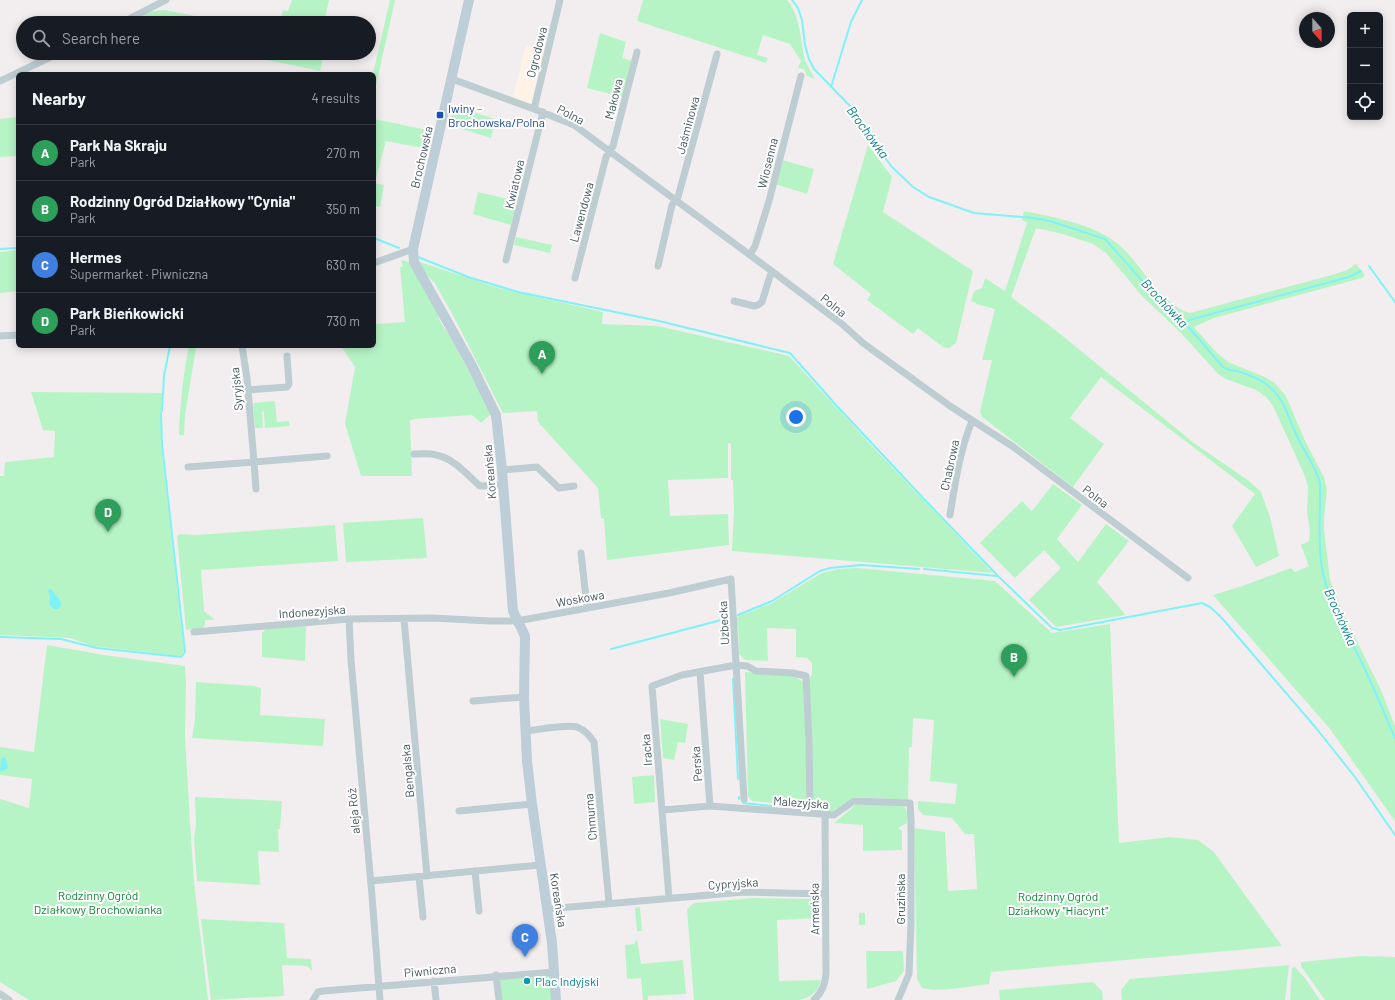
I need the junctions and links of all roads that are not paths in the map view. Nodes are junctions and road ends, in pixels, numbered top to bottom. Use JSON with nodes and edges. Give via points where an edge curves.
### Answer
{"nodes":[{"id":1,"x":166,"y":0,"type":"edge"},
{"id":2,"x":469,"y":0,"type":"edge"},
{"id":3,"x":560,"y":0,"type":"edge"},
{"id":4,"x":135,"y":16,"type":"edge"},
{"id":5,"x":636,"y":52,"type":"dead end"},
{"id":6,"x":718,"y":54,"type":"dead end"},
{"id":7,"x":44,"y":60,"type":"edge"},
{"id":8,"x":19,"y":72,"type":"edge"},
{"id":9,"x":16,"y":73,"type":"edge"},
{"id":10,"x":801,"y":76,"type":"dead end"},
{"id":11,"x":452,"y":79,"type":"junction"},
{"id":12,"x":0,"y":81,"type":"edge"},
{"id":13,"x":534,"y":109,"type":"junction"},
{"id":14,"x":543,"y":112,"type":"junction"},
{"id":15,"x":610,"y":152,"type":"junction"},
{"id":16,"x":676,"y":201,"type":"junction"},
{"id":17,"x":413,"y":249,"type":"junction"},
{"id":18,"x":750,"y":255,"type":"junction"},
{"id":19,"x":506,"y":260,"type":"dead end"},
{"id":20,"x":376,"y":262,"type":"edge"},
{"id":21,"x":414,"y":262,"type":"joint"},
{"id":22,"x":658,"y":266,"type":"dead end"},
{"id":23,"x":773,"y":272,"type":"junction"},
{"id":24,"x":575,"y":278,"type":"dead end"},
{"id":25,"x":734,"y":301,"type":"dead end"},
{"id":26,"x":16,"y":335,"type":"edge"},
{"id":27,"x":0,"y":336,"type":"edge"},
{"id":28,"x":242,"y":348,"type":"edge"},
{"id":29,"x":287,"y":356,"type":"dead end"},
{"id":30,"x":248,"y":390,"type":"junction"},
{"id":31,"x":972,"y":421,"type":"junction"},
{"id":32,"x":414,"y":454,"type":"dead end"},
{"id":33,"x":327,"y":456,"type":"dead end"},
{"id":34,"x":254,"y":462,"type":"junction"},
{"id":35,"x":188,"y":467,"type":"dead end"},
{"id":36,"x":502,"y":470,"type":"junction"},
{"id":37,"x":503,"y":485,"type":"junction"},
{"id":38,"x":574,"y":486,"type":"dead end"},
{"id":39,"x":256,"y":489,"type":"dead end"},
{"id":40,"x":950,"y":515,"type":"dead end"},
{"id":41,"x":581,"y":553,"type":"dead end"},
{"id":42,"x":1188,"y":578,"type":"dead end"},
{"id":43,"x":731,"y":579,"type":"joint"},
{"id":44,"x":587,"y":607,"type":"junction"},
{"id":45,"x":432,"y":618,"type":"joint"},
{"id":46,"x":349,"y":619,"type":"junction"},
{"id":47,"x":404,"y":619,"type":"junction"},
{"id":48,"x":517,"y":621,"type":"junction"},
{"id":49,"x":194,"y":632,"type":"dead end"},
{"id":50,"x":736,"y":665,"type":"junction"},
{"id":51,"x":700,"y":672,"type":"junction"},
{"id":52,"x":524,"y":697,"type":"junction"},
{"id":53,"x":473,"y":701,"type":"dead end"},
{"id":54,"x":526,"y":731,"type":"junction"},
{"id":55,"x":744,"y":799,"type":"dead end"},
{"id":56,"x":910,"y":803,"type":"joint"},
{"id":57,"x":532,"y":804,"type":"junction"},
{"id":58,"x":710,"y":806,"type":"junction"},
{"id":59,"x":663,"y":810,"type":"junction"},
{"id":60,"x":459,"y":811,"type":"dead end"},
{"id":61,"x":810,"y":813,"type":"junction"},
{"id":62,"x":825,"y":814,"type":"junction"},
{"id":63,"x":540,"y":865,"type":"junction"},
{"id":64,"x":474,"y":871,"type":"junction"},
{"id":65,"x":423,"y":876,"type":"junction"},
{"id":66,"x":371,"y":881,"type":"junction"},
{"id":67,"x":825,"y":894,"type":"junction"},
{"id":68,"x":669,"y":898,"type":"junction"},
{"id":69,"x":609,"y":903,"type":"junction"},
{"id":70,"x":547,"y":909,"type":"junction"},
{"id":71,"x":479,"y":911,"type":"dead end"},
{"id":72,"x":423,"y":917,"type":"dead end"},
{"id":73,"x":554,"y":972,"type":"junction"},
{"id":74,"x":496,"y":975,"type":"junction"},
{"id":75,"x":434,"y":981,"type":"junction"},
{"id":76,"x":379,"y":986,"type":"junction"},
{"id":77,"x":0,"y":994,"type":"edge"},
{"id":78,"x":899,"y":997,"type":"edge"},
{"id":79,"x":9,"y":1000,"type":"edge"},
{"id":80,"x":313,"y":1000,"type":"edge"},
{"id":81,"x":380,"y":1000,"type":"edge"},
{"id":82,"x":436,"y":1000,"type":"edge"},
{"id":83,"x":499,"y":1000,"type":"edge"},
{"id":84,"x":556,"y":1000,"type":"edge"},
{"id":85,"x":814,"y":1000,"type":"edge"}],
"edges":[{"from":1,"to":4,"type":"street"},
{"from":2,"to":11,"type":"street","name":"Brochowska"},
{"from":3,"to":13,"type":"street","name":"Ogrodowa"},
{"from":5,"to":15,"type":"street","name":"Makowa"},
{"from":6,"to":16,"type":"street","name":"Jaśminowa"},
{"from":7,"to":8,"type":"street"},
{"from":9,"to":12,"type":"street"},
{"from":10,"to":18,"type":"street","name":"Wiosenna","via":[[768,201]]},
{"from":11,"to":13,"type":"street","name":"Polna"},
{"from":11,"to":17,"type":"street","name":"Brochowska"},
{"from":13,"to":14,"type":"street","name":"Polna"},
{"from":14,"to":15,"type":"street","name":"Polna","via":[[574,125]]},
{"from":14,"to":19,"type":"street","name":"Kwiatowa"},
{"from":15,"to":16,"type":"street","name":"Polna"},
{"from":15,"to":24,"type":"street","name":"Lawendowa","via":[[606,157]]},
{"from":16,"to":18,"type":"street","name":"Polna"},
{"from":16,"to":22,"type":"street","name":"Jaśminowa","via":[[672,205]]},
{"from":17,"to":20,"type":"street"},
{"from":17,"to":21,"type":"street","name":"Brochowska"},
{"from":18,"to":23,"type":"street","name":"Polna"},
{"from":21,"to":36,"type":"street","name":"Koreańska","via":[[471,364],[496,415]]},
{"from":23,"to":25,"type":"street","via":[[762,302],[758,305]]},
{"from":23,"to":31,"type":"street","name":"Polna","via":[[863,343]]},
{"from":26,"to":27,"type":"street"},
{"from":28,"to":30,"type":"street","name":"Syryjska"},
{"from":29,"to":30,"type":"street","via":[[287,387]]},
{"from":30,"to":34,"type":"street","name":"Syryjska"},
{"from":31,"to":40,"type":"street","name":"Chabrowa","via":[[958,468]]},
{"from":31,"to":42,"type":"street","name":"Polna","via":[[1012,446]]},
{"from":32,"to":37,"type":"street","via":[[433,454],[446,458],[480,486]]},
{"from":33,"to":34,"type":"street"},
{"from":34,"to":35,"type":"street"},
{"from":34,"to":39,"type":"street","name":"Syryjska"},
{"from":36,"to":37,"type":"street","name":"Koreańska"},
{"from":36,"to":38,"type":"street","via":[[538,467],[559,488]]},
{"from":37,"to":48,"type":"street","name":"Koreańska","via":[[513,611]]},
{"from":41,"to":44,"type":"street"},
{"from":43,"to":44,"type":"street","name":"Woskowa"},
{"from":43,"to":50,"type":"street","name":"Uzbecka"},
{"from":44,"to":48,"type":"street","name":"Woskowa"},
{"from":45,"to":47,"type":"street","name":"Indonezyjska"},
{"from":45,"to":48,"type":"street","name":"Woskowa"},
{"from":46,"to":47,"type":"street","name":"Indonezyjska"},
{"from":46,"to":49,"type":"street","name":"Indonezyjska"},
{"from":46,"to":66,"type":"street","name":"aleja Róż"},
{"from":47,"to":65,"type":"street","name":"Bengalska"},
{"from":48,"to":52,"type":"street","name":"Koreańska","via":[[525,642]]},
{"from":50,"to":51,"type":"street","name":"Iracka"},
{"from":50,"to":55,"type":"street","name":"Uzbecka"},
{"from":50,"to":61,"type":"street","via":[[747,666],[756,671],[806,676]]},
{"from":51,"to":58,"type":"street","name":"Perska"},
{"from":51,"to":59,"type":"street","name":"Iracka","via":[[682,675],[652,686]]},
{"from":52,"to":53,"type":"street"},
{"from":52,"to":54,"type":"street","name":"Koreańska"},
{"from":54,"to":57,"type":"street","name":"Koreańska"},
{"from":54,"to":69,"type":"street","name":"Chmurna","via":[[571,726],[581,729],[594,742]]},
{"from":56,"to":62,"type":"street","name":"Malezyjska","via":[[854,801],[834,815]]},
{"from":56,"to":78,"type":"street","name":"Gruzińska","via":[[910,960],[909,974]]},
{"from":57,"to":60,"type":"street"},
{"from":57,"to":63,"type":"street","name":"Koreańska"},
{"from":58,"to":59,"type":"street"},
{"from":58,"to":61,"type":"street","name":"Malezyjska"},
{"from":59,"to":68,"type":"street","name":"Iracka"},
{"from":61,"to":62,"type":"street","name":"Malezyjska"},
{"from":62,"to":67,"type":"street","name":"Armeńska"},
{"from":63,"to":64,"type":"street"},
{"from":63,"to":70,"type":"street","name":"Koreańska"},
{"from":64,"to":65,"type":"street"},
{"from":64,"to":71,"type":"street"},
{"from":65,"to":66,"type":"street"},
{"from":65,"to":72,"type":"street","name":"Bengalska"},
{"from":66,"to":76,"type":"street","name":"aleja Róż"},
{"from":67,"to":68,"type":"street","name":"Cypryjska","via":[[755,892]]},
{"from":67,"to":85,"type":"street","name":"Armeńska","via":[[826,974],[821,993]]},
{"from":68,"to":69,"type":"street","name":"Cypryjska"},
{"from":69,"to":70,"type":"street"},
{"from":70,"to":73,"type":"street","name":"Koreańska"},
{"from":73,"to":74,"type":"street","name":"Piwniczna"},
{"from":73,"to":84,"type":"street","name":"Koreańska"},
{"from":74,"to":75,"type":"street","name":"Piwniczna"},
{"from":74,"to":83,"type":"street"},
{"from":75,"to":76,"type":"street","name":"Piwniczna"},
{"from":75,"to":82,"type":"street"},
{"from":76,"to":80,"type":"street","name":"Piwniczna","via":[[318,992]]},
{"from":76,"to":81,"type":"street","name":"aleja Róż"},
{"from":77,"to":79,"type":"street"}]}
